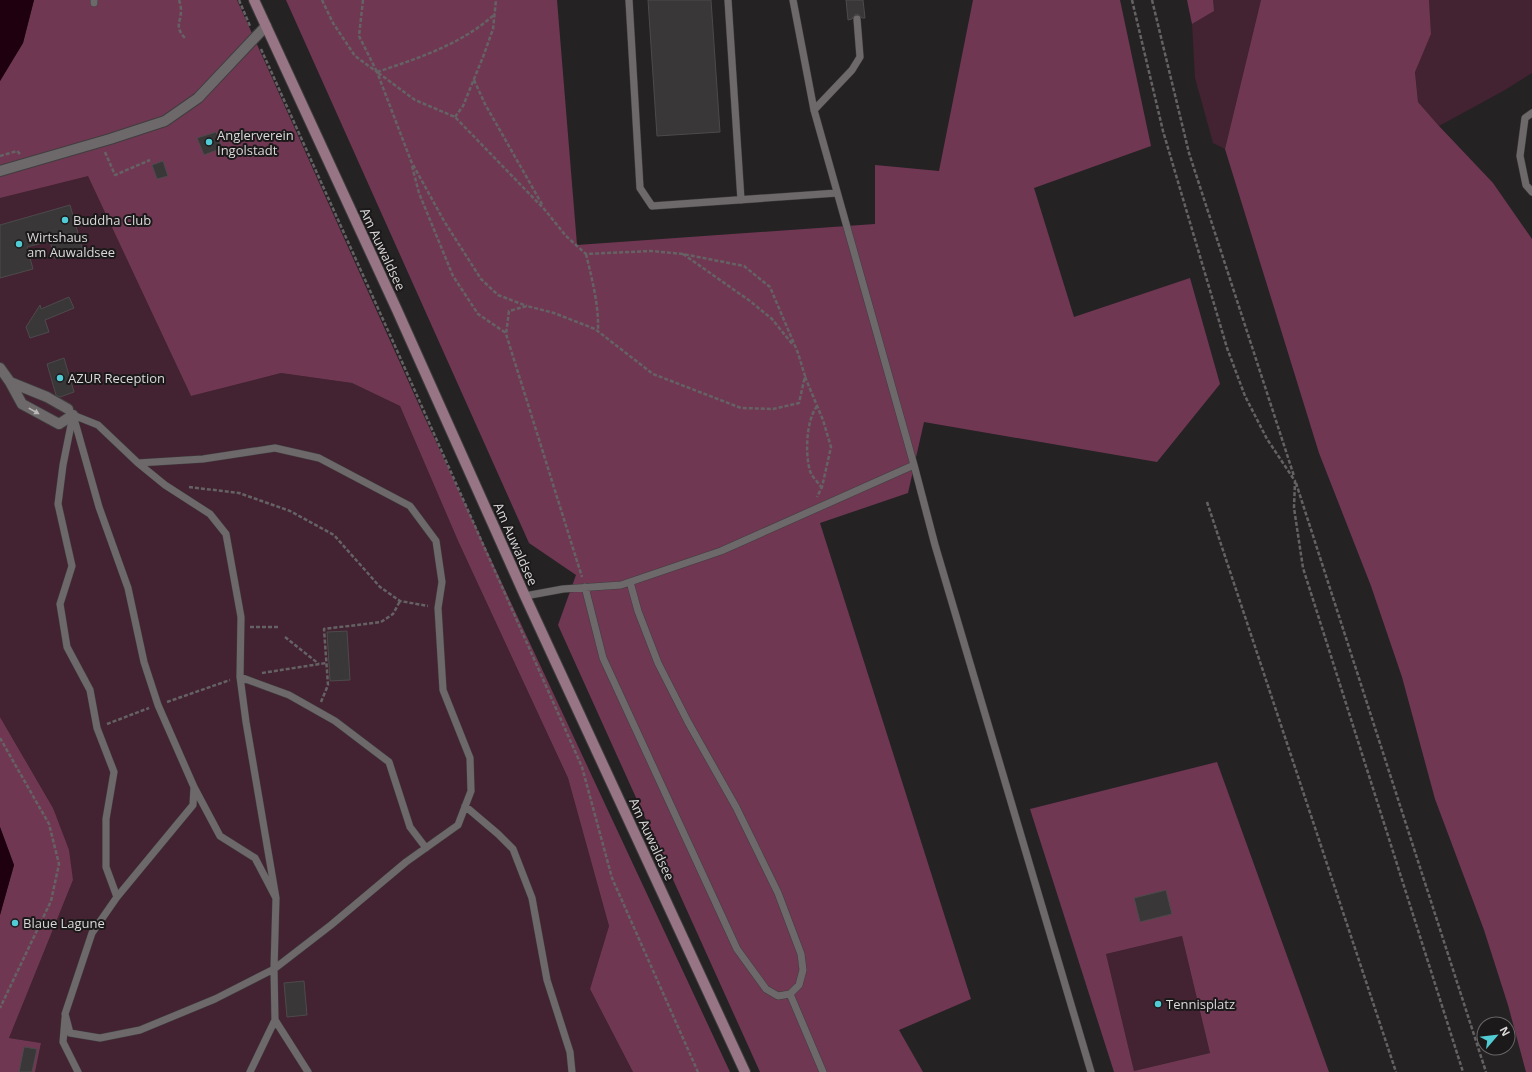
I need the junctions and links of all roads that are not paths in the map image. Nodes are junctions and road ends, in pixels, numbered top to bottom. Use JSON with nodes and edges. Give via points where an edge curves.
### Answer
{"nodes":[{"id":1,"x":254,"y":0,"type":"edge"},
{"id":2,"x":629,"y":0,"type":"edge"},
{"id":3,"x":728,"y":0,"type":"edge"},
{"id":4,"x":793,"y":0,"type":"edge"},
{"id":5,"x":857,"y":18,"type":"dead end"},
{"id":6,"x":266,"y":26,"type":"junction"},
{"id":7,"x":814,"y":110,"type":"junction"},
{"id":8,"x":1532,"y":113,"type":"edge"},
{"id":9,"x":0,"y":171,"type":"edge"},
{"id":10,"x":1532,"y":192,"type":"edge"},
{"id":11,"x":837,"y":193,"type":"junction"},
{"id":12,"x":741,"y":200,"type":"junction"},
{"id":13,"x":0,"y":368,"type":"edge"},
{"id":14,"x":10,"y":382,"type":"junction"},
{"id":15,"x":71,"y":412,"type":"junction"},
{"id":16,"x":138,"y":463,"type":"junction"},
{"id":17,"x":914,"y":465,"type":"junction"},
{"id":18,"x":630,"y":582,"type":"junction"},
{"id":19,"x":585,"y":587,"type":"junction"},
{"id":20,"x":525,"y":596,"type":"junction"},
{"id":21,"x":240,"y":677,"type":"junction"},
{"id":22,"x":194,"y":787,"type":"junction"},
{"id":23,"x":465,"y":806,"type":"junction"},
{"id":24,"x":426,"y":848,"type":"junction"},
{"id":25,"x":117,"y":897,"type":"junction"},
{"id":26,"x":276,"y":898,"type":"junction"},
{"id":27,"x":274,"y":969,"type":"junction"},
{"id":28,"x":790,"y":994,"type":"junction"},
{"id":29,"x":65,"y":1014,"type":"junction"},
{"id":30,"x":276,"y":1020,"type":"junction"},
{"id":31,"x":78,"y":1072,"type":"edge"},
{"id":32,"x":250,"y":1072,"type":"edge"},
{"id":33,"x":308,"y":1072,"type":"edge"},
{"id":34,"x":572,"y":1072,"type":"edge"},
{"id":35,"x":745,"y":1072,"type":"edge"},
{"id":36,"x":823,"y":1072,"type":"edge"},
{"id":37,"x":1091,"y":1072,"type":"edge"}],
"edges":[{"from":1,"to":6,"type":"street","name":"Am Auwaldsee"},
{"from":2,"to":12,"type":"lane","via":[[640,188],[652,206]]},
{"from":3,"to":12,"type":"lane"},
{"from":4,"to":7,"type":"lane"},
{"from":5,"to":7,"type":"lane","via":[[860,56],[852,70]]},
{"from":6,"to":9,"type":"street","via":[[198,98],[165,121]]},
{"from":6,"to":20,"type":"street","name":"Am Auwaldsee"},
{"from":7,"to":11,"type":"lane"},
{"from":8,"to":10,"type":"lane","via":[[1525,118],[1520,156],[1526,185]]},
{"from":11,"to":12,"type":"lane"},
{"from":11,"to":17,"type":"lane"},
{"from":13,"to":14,"type":"street"},
{"from":14,"to":15,"type":"street","via":[[47,397]]},
{"from":14,"to":15,"type":"street","one_way":true,"via":[[22,404],[59,424]]},
{"from":15,"to":16,"type":"lane","via":[[98,425]]},
{"from":15,"to":22,"type":"lane","via":[[99,507],[128,588],[144,662],[158,705]]},
{"from":15,"to":25,"type":"lane","via":[[58,504],[72,566],[60,604],[67,647],[90,690],[97,728],[114,772],[106,819],[106,867]]},
{"from":16,"to":21,"type":"lane","via":[[165,485],[210,514],[226,534],[241,616]]},
{"from":16,"to":23,"type":"lane","via":[[203,459],[275,448],[319,458],[410,506],[436,541],[442,582],[438,608],[443,690],[470,758],[471,791]]},
{"from":17,"to":18,"type":"lane","via":[[721,551]]},
{"from":17,"to":37,"type":"lane","via":[[935,545]]},
{"from":18,"to":19,"type":"lane"},
{"from":18,"to":28,"type":"lane","via":[[658,663],[736,807],[778,893],[801,954],[803,970],[799,985]]},
{"from":19,"to":20,"type":"lane"},
{"from":19,"to":28,"type":"lane","via":[[603,658],[737,949],[766,989],[778,996]]},
{"from":20,"to":35,"type":"street","name":"Am Auwaldsee"},
{"from":21,"to":24,"type":"lane","via":[[289,695],[316,710],[335,721],[389,762],[410,827]]},
{"from":21,"to":26,"type":"lane"},
{"from":22,"to":25,"type":"lane","via":[[193,805]]},
{"from":22,"to":26,"type":"lane","via":[[220,836],[255,858]]},
{"from":23,"to":24,"type":"lane","via":[[458,825]]},
{"from":23,"to":34,"type":"lane","via":[[513,849],[532,898],[547,980],[570,1052]]},
{"from":24,"to":27,"type":"lane"},
{"from":25,"to":29,"type":"lane","via":[[92,933]]},
{"from":26,"to":27,"type":"lane"},
{"from":27,"to":29,"type":"lane","via":[[216,999],[140,1030],[100,1038],[70,1032]]},
{"from":27,"to":30,"type":"lane"},
{"from":28,"to":36,"type":"lane"},
{"from":29,"to":31,"type":"lane","via":[[63,1042]]},
{"from":30,"to":32,"type":"lane"},
{"from":30,"to":33,"type":"lane"}]}
